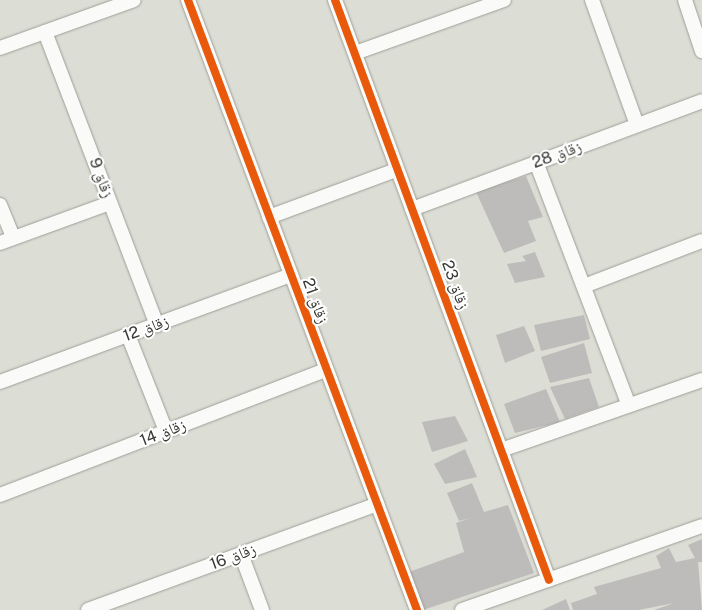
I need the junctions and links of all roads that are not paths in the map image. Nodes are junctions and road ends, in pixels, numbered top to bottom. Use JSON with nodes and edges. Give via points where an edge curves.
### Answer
{"nodes":[{"id":1,"x":134,"y":0,"type":"edge"},
{"id":2,"x":188,"y":0,"type":"edge"},
{"id":3,"x":335,"y":0,"type":"edge"},
{"id":4,"x":504,"y":0,"type":"edge"},
{"id":5,"x":592,"y":0,"type":"edge"},
{"id":6,"x":685,"y":0,"type":"edge"},
{"id":7,"x":45,"y":32,"type":"junction"},
{"id":8,"x":0,"y":48,"type":"edge"},
{"id":9,"x":702,"y":51,"type":"edge"},
{"id":10,"x":355,"y":53,"type":"junction"},
{"id":11,"x":702,"y":100,"type":"edge"},
{"id":12,"x":637,"y":125,"type":"junction"},
{"id":13,"x":536,"y":162,"type":"junction"},
{"id":14,"x":396,"y":170,"type":"junction"},
{"id":15,"x":110,"y":202,"type":"junction"},
{"id":16,"x":0,"y":205,"type":"edge"},
{"id":17,"x":412,"y":209,"type":"junction"},
{"id":18,"x":269,"y":216,"type":"junction"},
{"id":19,"x":7,"y":241,"type":"edge"},
{"id":20,"x":702,"y":241,"type":"edge"},
{"id":21,"x":291,"y":275,"type":"junction"},
{"id":22,"x":584,"y":286,"type":"junction"},
{"id":23,"x":157,"y":324,"type":"junction"},
{"id":24,"x":128,"y":336,"type":"junction"},
{"id":25,"x":325,"y":370,"type":"junction"},
{"id":26,"x":702,"y":380,"type":"edge"},
{"id":27,"x":0,"y":382,"type":"edge"},
{"id":28,"x":629,"y":405,"type":"junction"},
{"id":29,"x":166,"y":431,"type":"junction"},
{"id":30,"x":501,"y":450,"type":"junction"},
{"id":31,"x":0,"y":495,"type":"edge"},
{"id":32,"x":377,"y":504,"type":"junction"},
{"id":33,"x":702,"y":526,"type":"edge"},
{"id":34,"x":241,"y":554,"type":"junction"},
{"id":35,"x":549,"y":580,"type":"junction"},
{"id":36,"x":121,"y":604,"type":"edge"},
{"id":37,"x":88,"y":610,"type":"edge"},
{"id":38,"x":262,"y":610,"type":"edge"},
{"id":39,"x":417,"y":610,"type":"edge"},
{"id":40,"x":462,"y":610,"type":"edge"}],
"edges":[{"from":1,"to":7,"type":"street"},
{"from":2,"to":18,"type":"street","name":"زقاق 21"},
{"from":3,"to":10,"type":"street","name":"زقاق 23"},
{"from":4,"to":10,"type":"street"},
{"from":5,"to":12,"type":"street"},
{"from":6,"to":9,"type":"street"},
{"from":7,"to":8,"type":"street"},
{"from":7,"to":15,"type":"street","name":"زقاق 9"},
{"from":10,"to":14,"type":"street","name":"زقاق 23"},
{"from":11,"to":12,"type":"street","name":"زقاق 28"},
{"from":12,"to":13,"type":"street","name":"زقاق 28"},
{"from":13,"to":17,"type":"street","name":"زقاق 28"},
{"from":13,"to":22,"type":"street"},
{"from":14,"to":17,"type":"street","name":"زقاق 23"},
{"from":14,"to":18,"type":"street"},
{"from":15,"to":19,"type":"street"},
{"from":15,"to":23,"type":"street","name":"زقاق 9"},
{"from":16,"to":19,"type":"street"},
{"from":17,"to":30,"type":"street","name":"زقاق 23"},
{"from":18,"to":21,"type":"street","name":"زقاق 21"},
{"from":20,"to":22,"type":"street"},
{"from":21,"to":23,"type":"street","name":"زقاق 12"},
{"from":21,"to":25,"type":"street","name":"زقاق 21"},
{"from":22,"to":28,"type":"street"},
{"from":23,"to":24,"type":"street","name":"زقاق 12"},
{"from":24,"to":27,"type":"street","name":"زقاق 12"},
{"from":24,"to":29,"type":"street"},
{"from":25,"to":29,"type":"street","name":"زقاق 14"},
{"from":25,"to":32,"type":"street","name":"زقاق 21"},
{"from":26,"to":28,"type":"street"},
{"from":28,"to":30,"type":"street"},
{"from":29,"to":31,"type":"street","name":"زقاق 14"},
{"from":30,"to":35,"type":"street","name":"زقاق 23"},
{"from":32,"to":34,"type":"street","name":"زقاق 16"},
{"from":32,"to":39,"type":"street","name":"زقاق 21"},
{"from":33,"to":35,"type":"street"},
{"from":34,"to":36,"type":"street","name":"زقاق 16"},
{"from":34,"to":38,"type":"street"},
{"from":35,"to":40,"type":"street"},
{"from":36,"to":37,"type":"street","name":"زقاق 16"}]}
